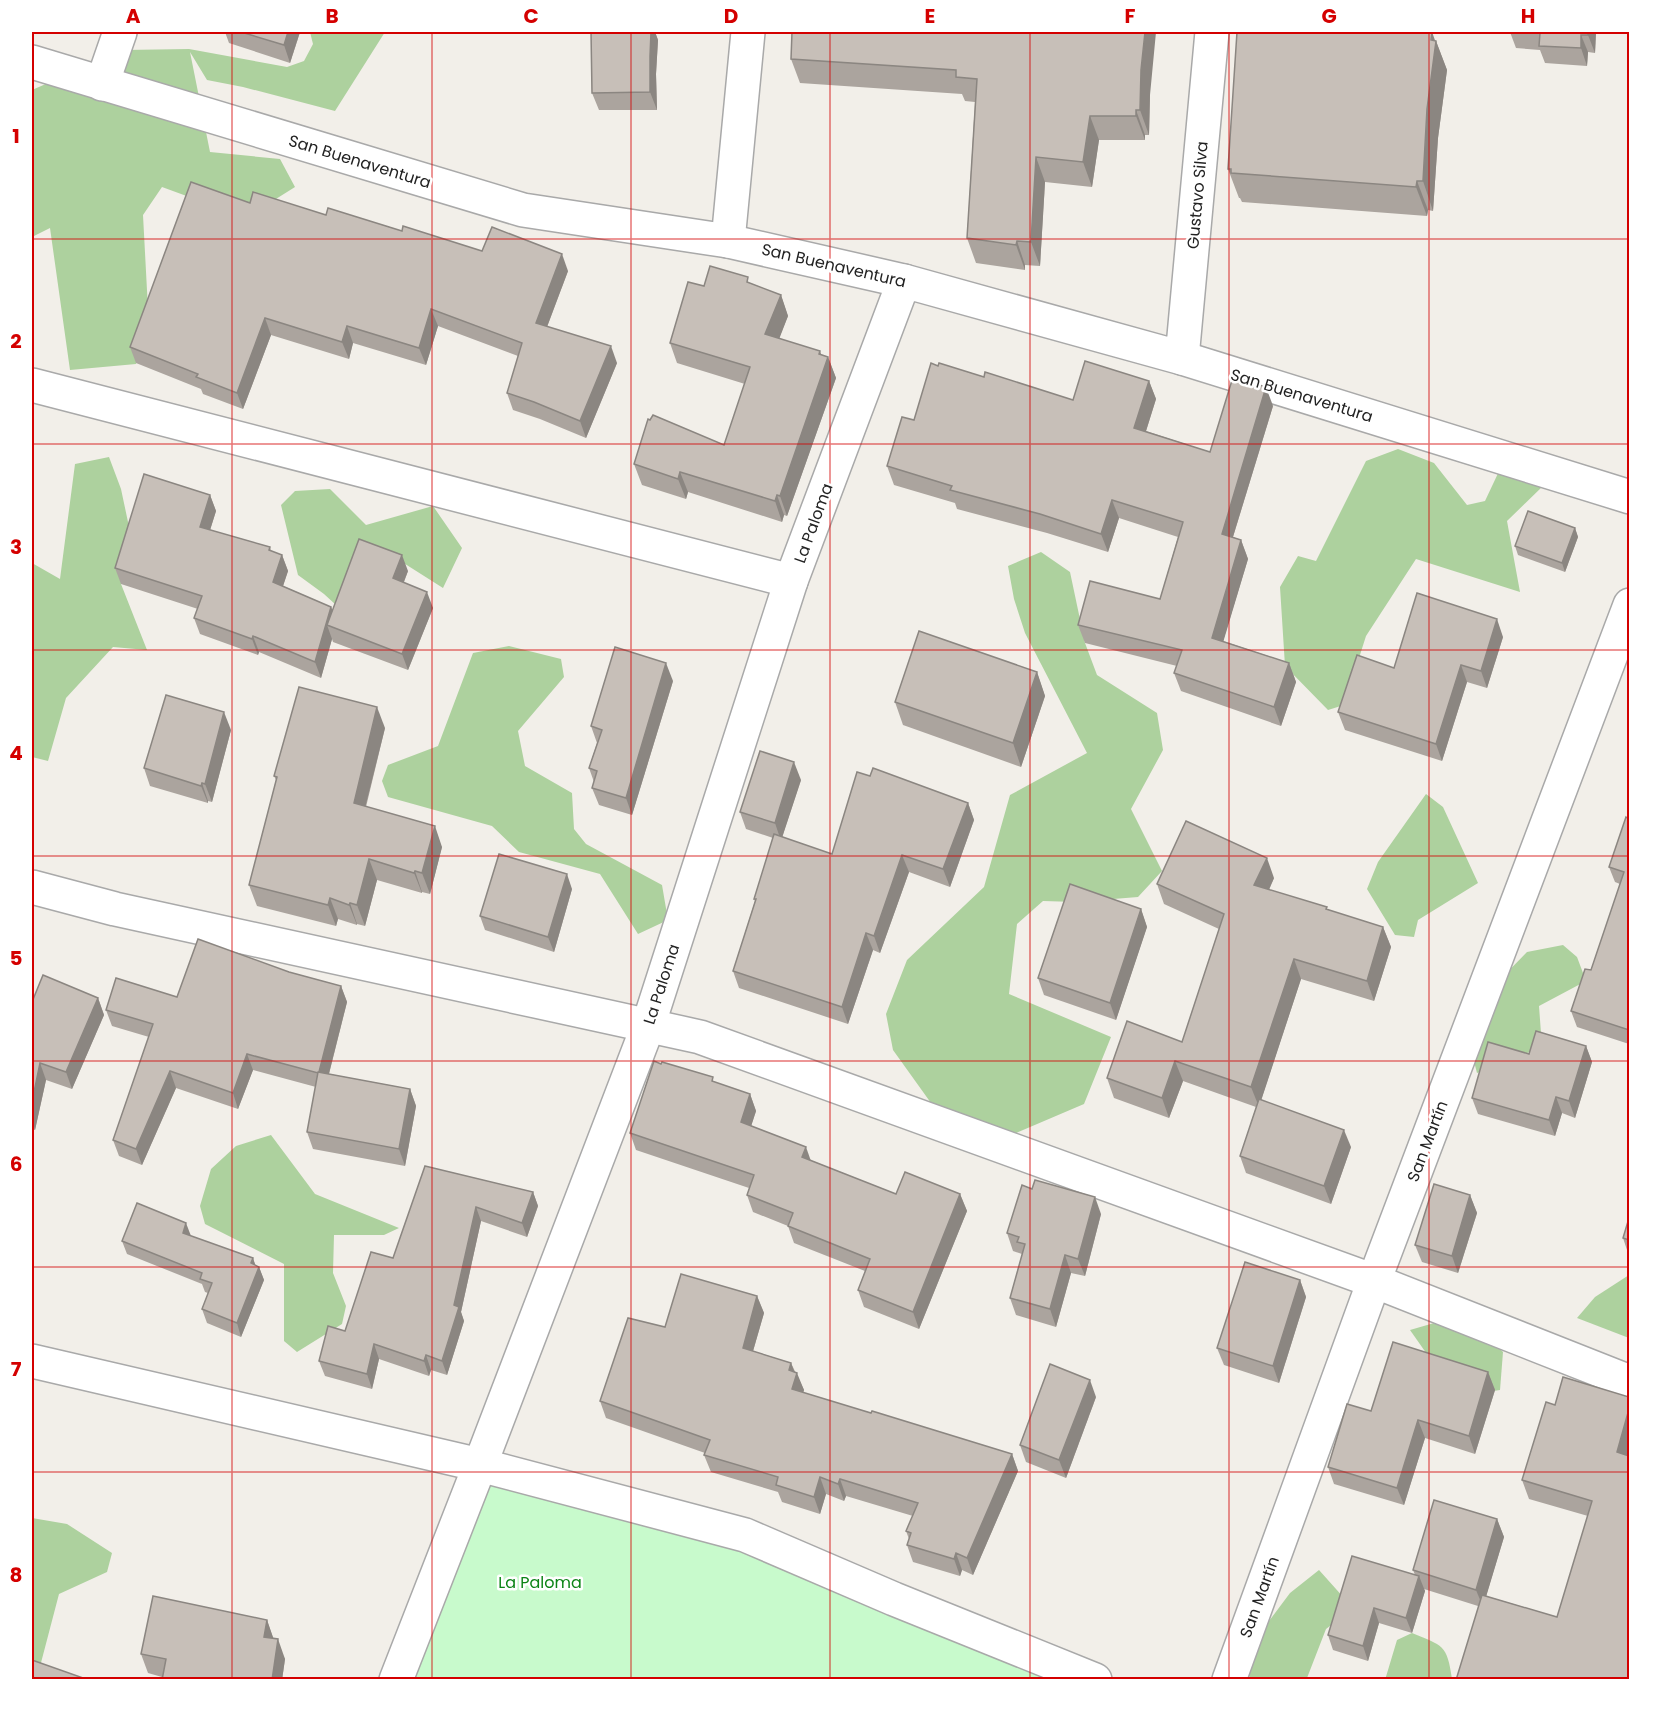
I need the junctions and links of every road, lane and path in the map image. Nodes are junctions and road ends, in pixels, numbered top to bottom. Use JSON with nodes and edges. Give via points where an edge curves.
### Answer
{"nodes":[{"id":1,"x":120,"y":32,"type":"edge"},
{"id":2,"x":748,"y":32,"type":"edge"},
{"id":3,"x":1212,"y":32,"type":"edge"},
{"id":4,"x":32,"y":62,"type":"edge"},
{"id":5,"x":102,"y":84,"type":"junction"},
{"id":6,"x":728,"y":241,"type":"junction"},
{"id":7,"x":904,"y":280,"type":"junction"},
{"id":8,"x":1182,"y":358,"type":"junction"},
{"id":9,"x":32,"y":385,"type":"edge"},
{"id":10,"x":1629,"y":497,"type":"edge"},
{"id":11,"x":791,"y":581,"type":"junction"},
{"id":12,"x":1629,"y":604,"type":"edge"},
{"id":13,"x":32,"y":887,"type":"edge"},
{"id":14,"x":648,"y":1026,"type":"junction"},
{"id":15,"x":1374,"y":1281,"type":"junction"},
{"id":16,"x":32,"y":1361,"type":"edge"},
{"id":17,"x":1629,"y":1382,"type":"edge"},
{"id":18,"x":480,"y":1465,"type":"junction"},
{"id":19,"x":396,"y":1680,"type":"edge"},
{"id":20,"x":1095,"y":1680,"type":"edge"},
{"id":21,"x":1229,"y":1680,"type":"edge"}],
"edges":[{"from":1,"to":5,"type":"street"},
{"from":2,"to":6,"type":"street"},
{"from":3,"to":8,"type":"street","name":"Gustavo Silva"},
{"from":4,"to":5,"type":"street","name":"San Buenaventura"},
{"from":5,"to":6,"type":"street","name":"San Buenaventura","via":[[523,210]]},
{"from":6,"to":7,"type":"street","name":"San Buenaventura"},
{"from":7,"to":8,"type":"street","name":"San Buenaventura"},
{"from":7,"to":11,"type":"street","name":"La Paloma"},
{"from":8,"to":10,"type":"street","name":"San Buenaventura"},
{"from":9,"to":11,"type":"street"},
{"from":11,"to":14,"type":"street","name":"La Paloma"},
{"from":12,"to":15,"type":"street","name":"San Martín"},
{"from":13,"to":14,"type":"street","via":[[115,909]]},
{"from":14,"to":15,"type":"street","via":[[700,1037]]},
{"from":14,"to":18,"type":"street","name":"La Paloma"},
{"from":15,"to":17,"type":"street"},
{"from":15,"to":21,"type":"street","name":"San Martín"},
{"from":16,"to":18,"type":"street"},
{"from":18,"to":19,"type":"street","name":"La Paloma"},
{"from":18,"to":20,"type":"street","via":[[745,1535]]}]}
